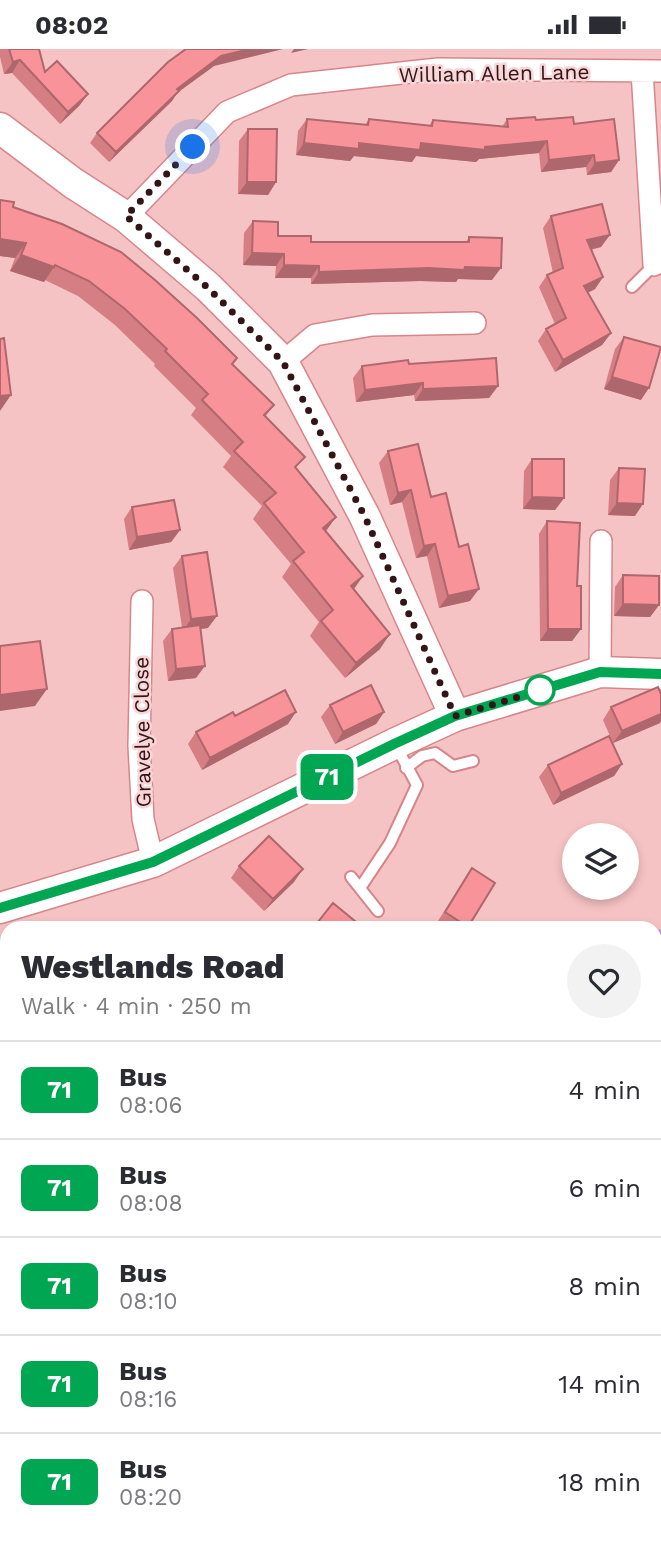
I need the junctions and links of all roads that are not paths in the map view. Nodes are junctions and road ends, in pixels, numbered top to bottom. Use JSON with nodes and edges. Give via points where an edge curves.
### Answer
{"nodes":[{"id":1,"x":652,"y":71,"type":"edge"},
{"id":2,"x":0,"y":128,"type":"edge"},
{"id":3,"x":126,"y":216,"type":"junction"},
{"id":4,"x":658,"y":267,"type":"edge"},
{"id":5,"x":632,"y":287,"type":"dead end"},
{"id":6,"x":475,"y":323,"type":"dead end"},
{"id":7,"x":283,"y":362,"type":"junction"},
{"id":8,"x":601,"y":541,"type":"dead end"},
{"id":9,"x":142,"y":601,"type":"dead end"},
{"id":10,"x":600,"y":672,"type":"junction"},
{"id":11,"x":661,"y":674,"type":"edge"},
{"id":12,"x":455,"y":716,"type":"junction"},
{"id":13,"x":400,"y":756,"type":"junction"},
{"id":14,"x":473,"y":761,"type":"dead end"},
{"id":15,"x":153,"y":862,"type":"junction"},
{"id":16,"x":351,"y":877,"type":"dead end"},
{"id":17,"x":360,"y":888,"type":"junction"},
{"id":18,"x":0,"y":908,"type":"edge"},
{"id":19,"x":378,"y":911,"type":"dead end"}],
"edges":[{"from":1,"to":3,"type":"street","name":"William Allen Lane","via":[[438,69],[290,85],[227,112]]},
{"from":1,"to":4,"type":"street"},
{"from":2,"to":3,"type":"street"},
{"from":3,"to":7,"type":"street"},
{"from":4,"to":5,"type":"lane"},
{"from":6,"to":7,"type":"street","via":[[373,325],[315,335]]},
{"from":7,"to":12,"type":"street","via":[[365,517]]},
{"from":8,"to":10,"type":"street"},
{"from":9,"to":15,"type":"street","name":"Gravelye Close","via":[[139,746],[143,820]]},
{"from":10,"to":11,"type":"street"},
{"from":10,"to":12,"type":"street"},
{"from":12,"to":13,"type":"street"},
{"from":13,"to":14,"type":"lane","via":[[435,753],[453,766]]},
{"from":13,"to":15,"type":"street"},
{"from":13,"to":17,"type":"lane","via":[[417,785],[390,843]]},
{"from":15,"to":18,"type":"street"},
{"from":16,"to":17,"type":"lane"},
{"from":17,"to":19,"type":"lane"}]}
